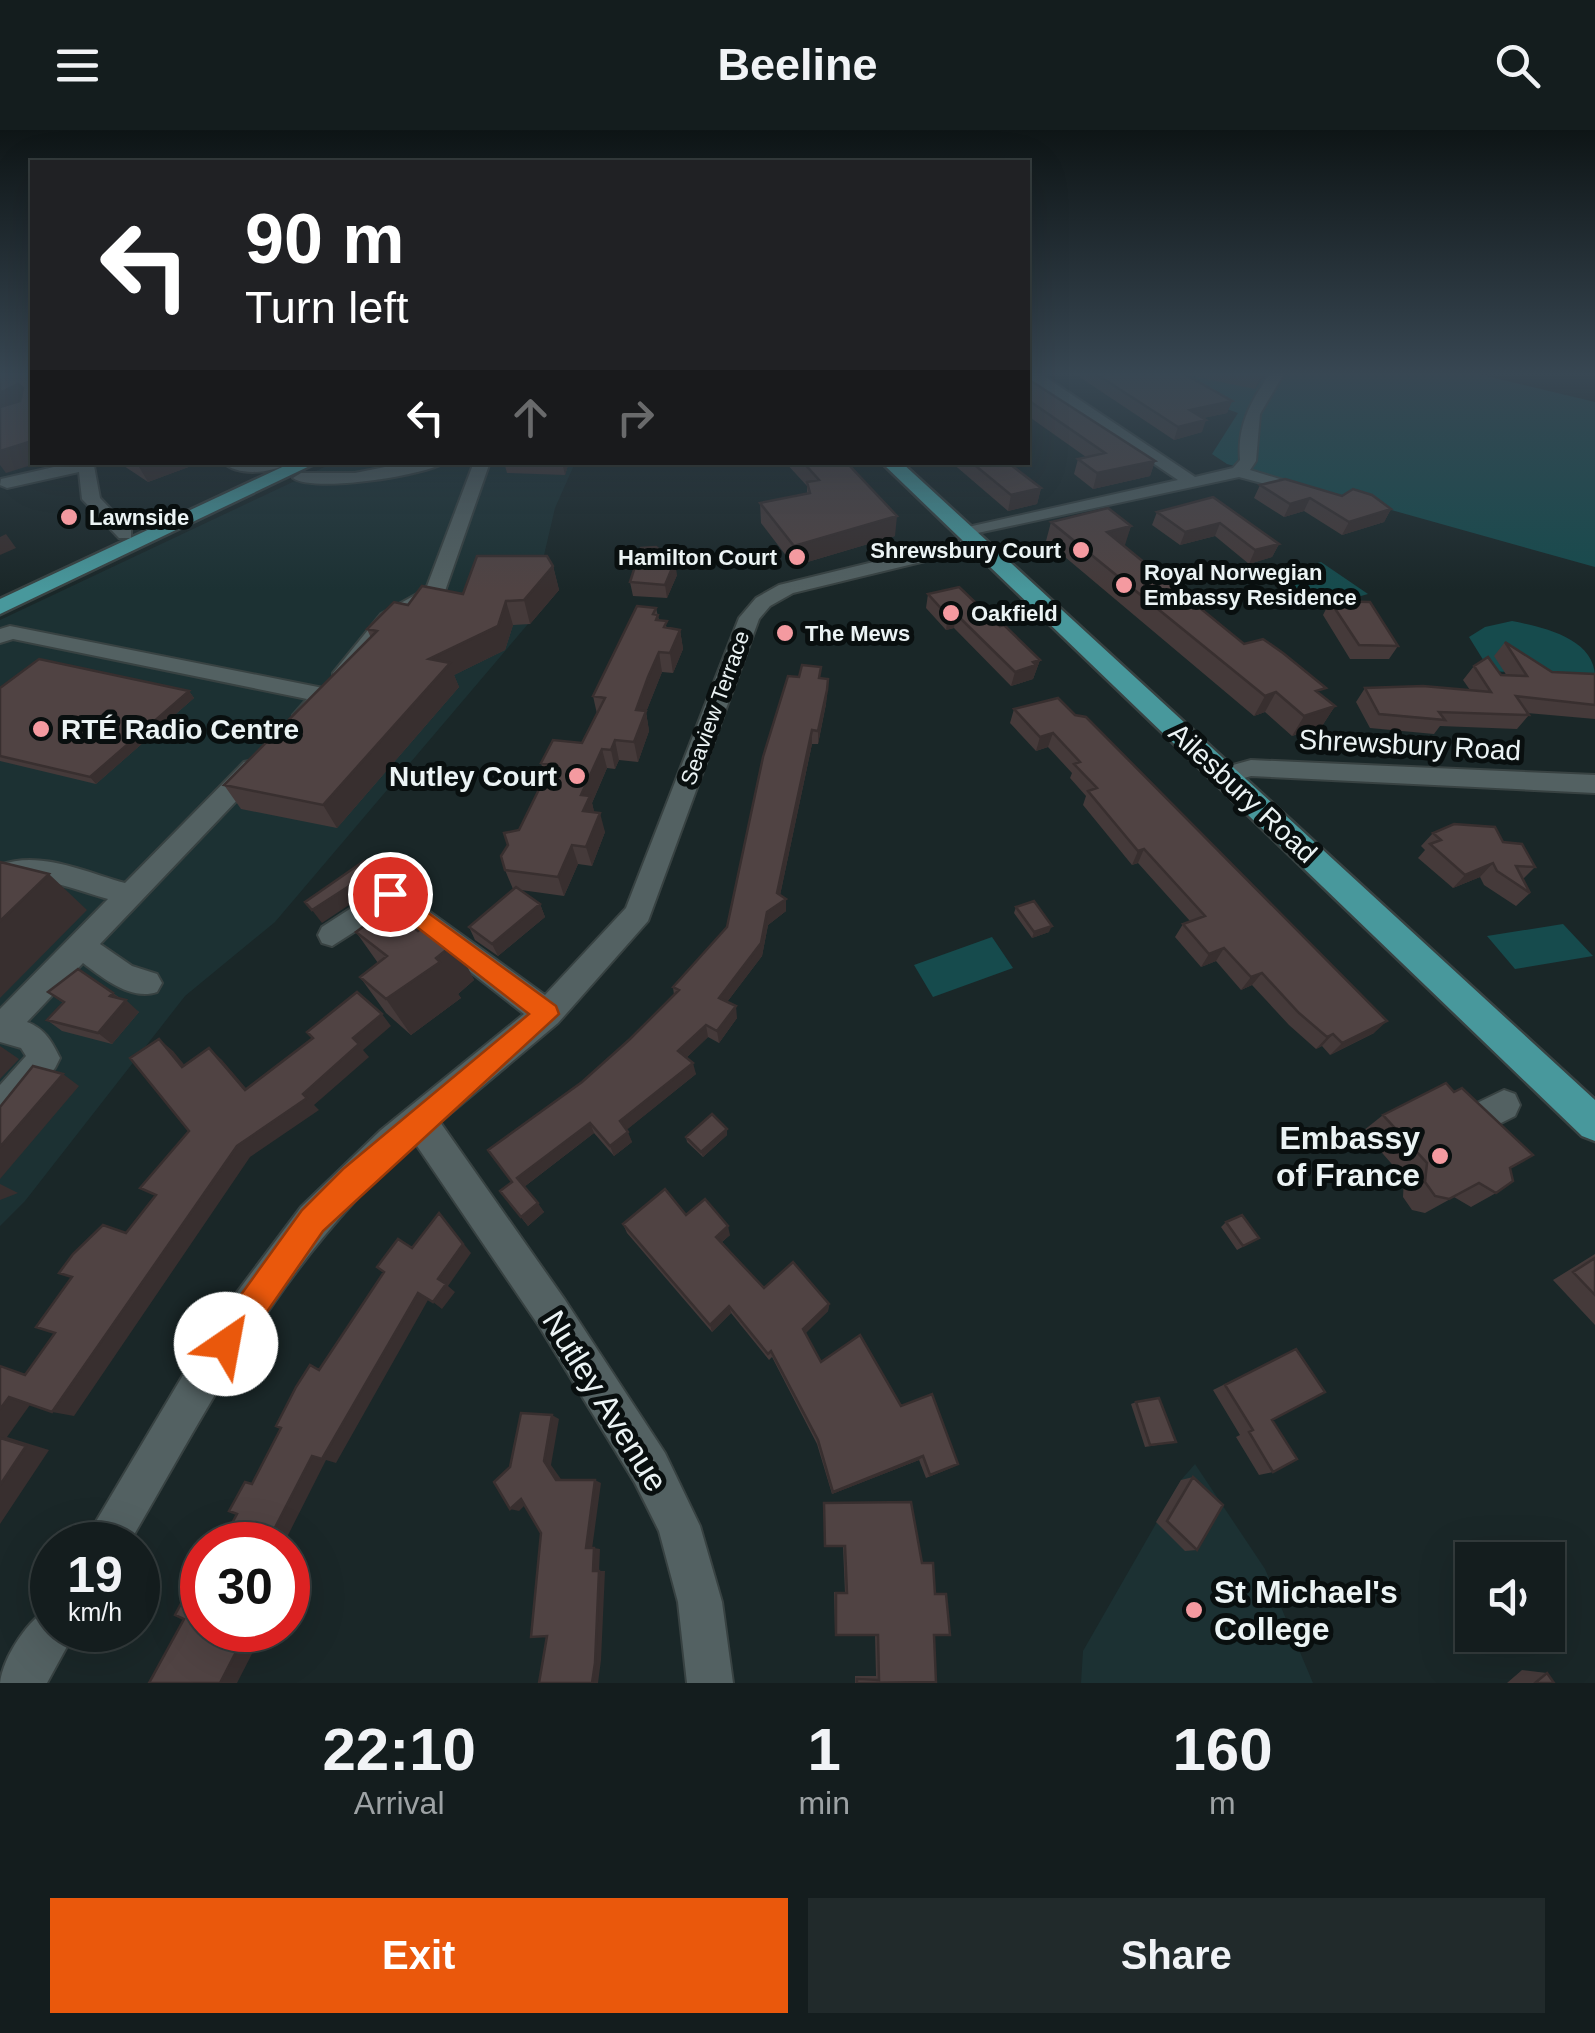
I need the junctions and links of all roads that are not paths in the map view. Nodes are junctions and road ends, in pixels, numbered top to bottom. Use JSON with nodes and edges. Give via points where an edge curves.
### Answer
{"nodes":[{"id":1,"x":1136,"y":444,"type":"edge"},
{"id":2,"x":1245,"y":444,"type":"edge"},
{"id":3,"x":270,"y":465,"type":"edge"},
{"id":4,"x":422,"y":465,"type":"edge"},
{"id":5,"x":481,"y":465,"type":"edge"},
{"id":6,"x":893,"y":465,"type":"edge"},
{"id":7,"x":305,"y":470,"type":"edge"},
{"id":8,"x":235,"y":471,"type":"edge"},
{"id":9,"x":1232,"y":474,"type":"junction"},
{"id":10,"x":7,"y":482,"type":"dead end"},
{"id":11,"x":1192,"y":482,"type":"junction"},
{"id":12,"x":1330,"y":496,"type":"edge"},
{"id":13,"x":125,"y":534,"type":"junction"},
{"id":14,"x":970,"y":538,"type":"junction"},
{"id":15,"x":0,"y":589,"type":"edge"},
{"id":16,"x":0,"y":607,"type":"edge"},
{"id":17,"x":0,"y":637,"type":"edge"},
{"id":18,"x":342,"y":686,"type":"junction"},
{"id":19,"x":1224,"y":776,"type":"junction"},
{"id":20,"x":1595,"y":784,"type":"edge"},
{"id":21,"x":0,"y":876,"type":"edge"},
{"id":22,"x":130,"y":895,"type":"junction"},
{"id":23,"x":332,"y":935,"type":"dead end"},
{"id":24,"x":81,"y":946,"type":"junction"},
{"id":25,"x":146,"y":982,"type":"dead end"},
{"id":26,"x":547,"y":1014,"type":"junction"},
{"id":27,"x":2,"y":1028,"type":"edge"},
{"id":28,"x":0,"y":1109,"type":"edge"},
{"id":29,"x":1595,"y":1124,"type":"edge"},
{"id":30,"x":428,"y":1134,"type":"junction"},
{"id":31,"x":118,"y":1522,"type":"edge"},
{"id":32,"x":39,"y":1652,"type":"edge"},
{"id":33,"x":21,"y":1683,"type":"edge"},
{"id":34,"x":710,"y":1683,"type":"edge"}],
"edges":[{"from":1,"to":11,"type":"street"},
{"from":2,"to":9,"type":"street","via":[[1248,461]]},
{"from":3,"to":8,"type":"main road"},
{"from":4,"to":7,"type":"street","via":[[355,478]]},
{"from":5,"to":18,"type":"street","via":[[435,591],[388,618]]},
{"from":6,"to":14,"type":"main road","name":"Ailesbury Road"},
{"from":7,"to":16,"type":"main road"},
{"from":8,"to":13,"type":"main road"},
{"from":9,"to":11,"type":"street","name":"Seaview Terrace"},
{"from":9,"to":12,"type":"street"},
{"from":10,"to":13,"type":"street","via":[[82,466],[91,500]]},
{"from":11,"to":14,"type":"street","name":"Seaview Terrace"},
{"from":13,"to":15,"type":"main road"},
{"from":14,"to":19,"type":"main road","name":"Ailesbury Road"},
{"from":14,"to":26,"type":"street","name":"Seaview Terrace","via":[[786,590],[748,618],[638,913],[613,949]]},
{"from":17,"to":18,"type":"street","via":[[10,632]]},
{"from":18,"to":22,"type":"street","via":[[280,740],[249,787]]},
{"from":19,"to":20,"type":"street","name":"Shrewsbury Road","via":[[1251,768]]},
{"from":19,"to":29,"type":"main road","name":"Ailesbury Road"},
{"from":21,"to":22,"type":"street","via":[[38,869]]},
{"from":22,"to":24,"type":"street"},
{"from":23,"to":26,"type":"street","via":[[390,894]]},
{"from":24,"to":25,"type":"street","via":[[123,976]]},
{"from":24,"to":27,"type":"street"},
{"from":26,"to":30,"type":"street","name":"Seaview Terrace"},
{"from":27,"to":28,"type":"street","via":[[32,1038],[44,1058]]},
{"from":30,"to":31,"type":"street","name":"Seaview Terrace","via":[[312,1220],[240,1320]]},
{"from":30,"to":34,"type":"street","name":"Nutley Avenue","via":[[650,1468],[679,1526],[700,1602]]},
{"from":32,"to":33,"type":"street"}]}
